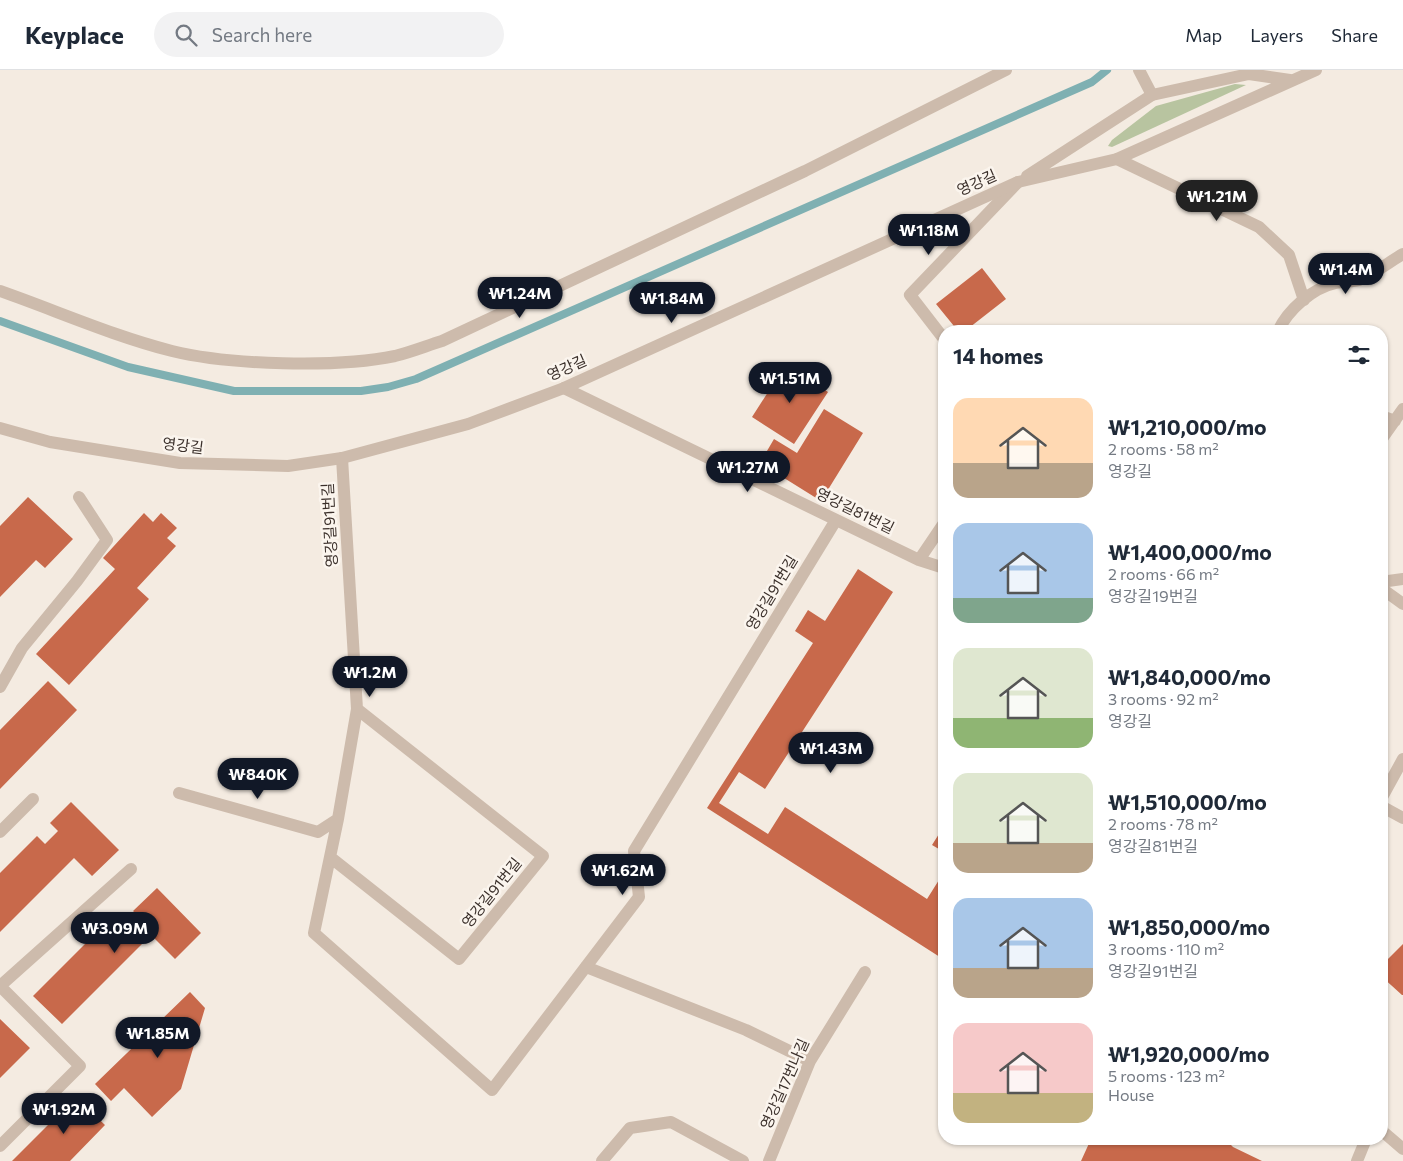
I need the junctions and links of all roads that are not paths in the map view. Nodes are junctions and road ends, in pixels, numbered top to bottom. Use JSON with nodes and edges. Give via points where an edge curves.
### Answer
{"nodes":[{"id":1,"x":1006,"y":70,"type":"edge"},
{"id":2,"x":1139,"y":70,"type":"edge"},
{"id":3,"x":1316,"y":70,"type":"edge"},
{"id":4,"x":1292,"y":81,"type":"junction"},
{"id":5,"x":1152,"y":95,"type":"junction"},
{"id":6,"x":1117,"y":159,"type":"junction"},
{"id":7,"x":1018,"y":182,"type":"junction"},
{"id":8,"x":1403,"y":254,"type":"edge"},
{"id":9,"x":0,"y":291,"type":"edge"},
{"id":10,"x":1304,"y":300,"type":"junction"},
{"id":11,"x":1281,"y":325,"type":"edge"},
{"id":12,"x":938,"y":331,"type":"edge"},
{"id":13,"x":564,"y":388,"type":"junction"},
{"id":14,"x":1403,"y":409,"type":"edge"},
{"id":15,"x":1388,"y":418,"type":"edge"},
{"id":16,"x":1395,"y":421,"type":"junction"},
{"id":17,"x":0,"y":428,"type":"edge"},
{"id":18,"x":1388,"y":430,"type":"edge"},
{"id":19,"x":342,"y":458,"type":"junction"},
{"id":20,"x":79,"y":497,"type":"dead end"},
{"id":21,"x":836,"y":520,"type":"junction"},
{"id":22,"x":938,"y":532,"type":"edge"},
{"id":23,"x":919,"y":560,"type":"junction"},
{"id":24,"x":938,"y":566,"type":"edge"},
{"id":25,"x":1403,"y":579,"type":"edge"},
{"id":26,"x":1388,"y":581,"type":"edge"},
{"id":27,"x":1388,"y":593,"type":"edge"},
{"id":28,"x":1403,"y":604,"type":"edge"},
{"id":29,"x":0,"y":687,"type":"edge"},
{"id":30,"x":357,"y":709,"type":"junction"},
{"id":31,"x":1403,"y":759,"type":"edge"},
{"id":32,"x":1388,"y":786,"type":"edge"},
{"id":33,"x":179,"y":793,"type":"dead end"},
{"id":34,"x":33,"y":799,"type":"dead end"},
{"id":35,"x":1388,"y":810,"type":"edge"},
{"id":36,"x":1403,"y":818,"type":"edge"},
{"id":37,"x":338,"y":819,"type":"junction"},
{"id":38,"x":0,"y":832,"type":"edge"},
{"id":39,"x":330,"y":857,"type":"junction"},
{"id":40,"x":131,"y":870,"type":"dead end"},
{"id":41,"x":586,"y":966,"type":"junction"},
{"id":42,"x":865,"y":972,"type":"dead end"},
{"id":43,"x":0,"y":986,"type":"edge"},
{"id":44,"x":810,"y":1061,"type":"junction"},
{"id":45,"x":1388,"y":1136,"type":"edge"},
{"id":46,"x":1364,"y":1145,"type":"edge"},
{"id":47,"x":0,"y":1146,"type":"edge"},
{"id":48,"x":1403,"y":1149,"type":"edge"},
{"id":49,"x":602,"y":1161,"type":"edge"},
{"id":50,"x":743,"y":1161,"type":"edge"},
{"id":51,"x":770,"y":1161,"type":"edge"},
{"id":52,"x":1357,"y":1161,"type":"edge"}],
"edges":[{"from":1,"to":9,"type":"street","via":[[779,184],[442,341],[395,356],[305,362],[212,358],[144,343]]},
{"from":2,"to":5,"type":"street"},
{"from":3,"to":4,"type":"street","name":"영강길"},
{"from":4,"to":5,"type":"street","via":[[1249,74]]},
{"from":4,"to":6,"type":"street","name":"영강길"},
{"from":5,"to":7,"type":"street"},
{"from":6,"to":7,"type":"street","name":"영강길"},
{"from":6,"to":10,"type":"street","via":[[1260,227],[1289,255]]},
{"from":7,"to":12,"type":"street","via":[[910,295]]},
{"from":7,"to":13,"type":"street","name":"영강길"},
{"from":8,"to":10,"type":"street","via":[[1358,280],[1335,283]]},
{"from":10,"to":11,"type":"street"},
{"from":13,"to":19,"type":"street","name":"영강길","via":[[468,424]]},
{"from":13,"to":21,"type":"street","name":"영강길81번길"},
{"from":14,"to":16,"type":"street"},
{"from":15,"to":16,"type":"street"},
{"from":16,"to":18,"type":"street"},
{"from":17,"to":19,"type":"street","name":"영강길","via":[[50,442],[180,464],[288,466]]},
{"from":19,"to":30,"type":"street","name":"영강길91번길"},
{"from":20,"to":29,"type":"street","via":[[107,540],[22,648]]},
{"from":21,"to":23,"type":"street","name":"영강길81번길"},
{"from":21,"to":41,"type":"street","name":"영강길91번길","via":[[634,851],[639,897]]},
{"from":22,"to":23,"type":"street"},
{"from":23,"to":24,"type":"street","name":"영강길81번길"},
{"from":25,"to":26,"type":"street"},
{"from":27,"to":28,"type":"street"},
{"from":30,"to":37,"type":"street","name":"영강길91번길"},
{"from":30,"to":39,"type":"street","name":"영강길91번길","via":[[543,856],[458,959]]},
{"from":31,"to":32,"type":"street"},
{"from":33,"to":37,"type":"street","via":[[318,832]]},
{"from":34,"to":38,"type":"street"},
{"from":35,"to":36,"type":"street"},
{"from":37,"to":39,"type":"street","name":"영강길91번길"},
{"from":39,"to":41,"type":"street","name":"영강길91번길","via":[[314,933],[492,1090]]},
{"from":40,"to":43,"type":"street"},
{"from":41,"to":44,"type":"street","via":[[746,1030]]},
{"from":42,"to":44,"type":"street","name":"영강길17번나길"},
{"from":43,"to":47,"type":"street","via":[[80,1066]]},
{"from":44,"to":51,"type":"street","name":"영강길17번나길"},
{"from":45,"to":48,"type":"street"},
{"from":46,"to":52,"type":"street"},
{"from":49,"to":50,"type":"street","via":[[630,1128],[671,1122]]}]}
